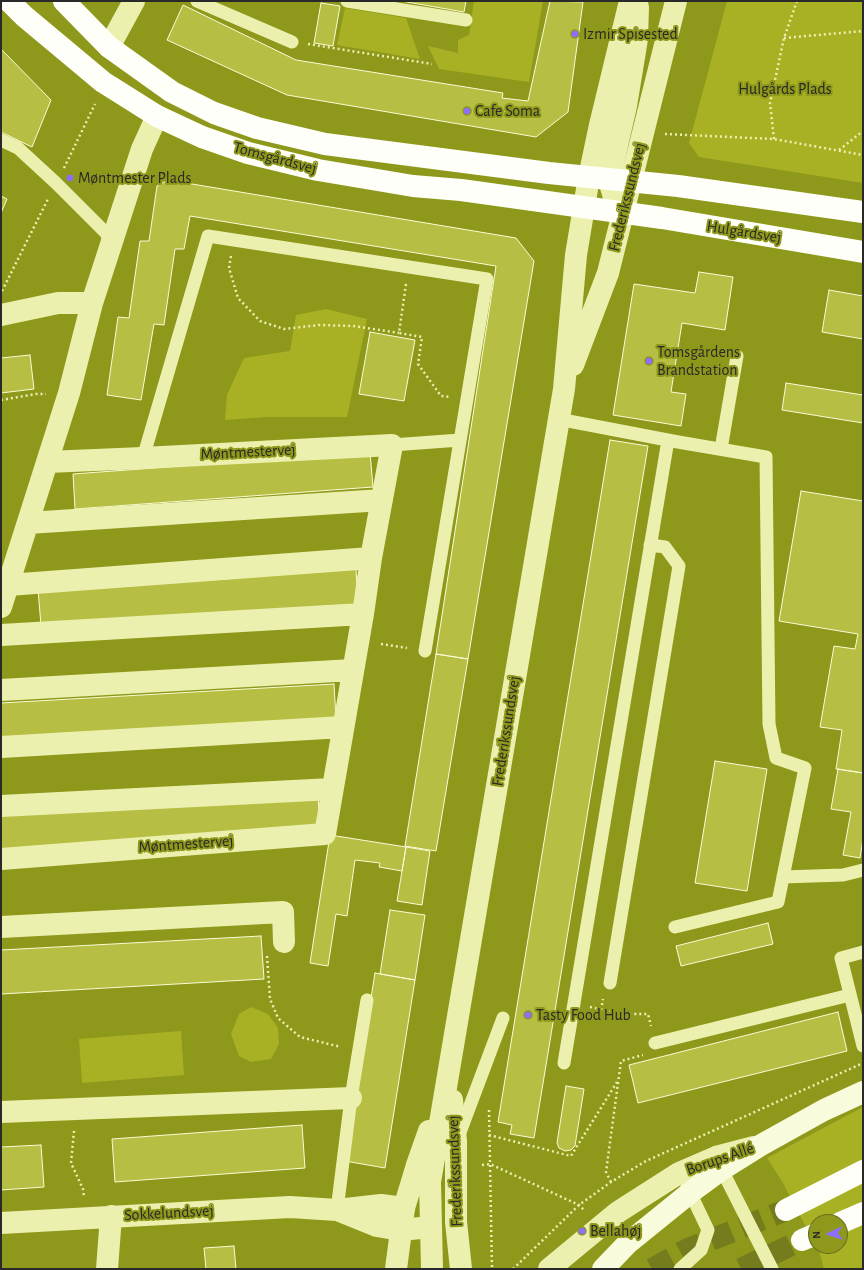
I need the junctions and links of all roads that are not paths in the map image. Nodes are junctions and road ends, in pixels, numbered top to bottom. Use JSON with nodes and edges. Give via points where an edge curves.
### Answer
{"nodes":[{"id":1,"x":10,"y":1,"type":"edge"},
{"id":2,"x":64,"y":1,"type":"edge"},
{"id":3,"x":134,"y":1,"type":"edge"},
{"id":4,"x":197,"y":1,"type":"edge"},
{"id":5,"x":347,"y":1,"type":"edge"},
{"id":6,"x":630,"y":1,"type":"edge"},
{"id":7,"x":638,"y":1,"type":"edge"},
{"id":8,"x":676,"y":1,"type":"edge"},
{"id":9,"x":466,"y":20,"type":"dead end"},
{"id":10,"x":292,"y":42,"type":"road end"},
{"id":11,"x":109,"y":47,"type":"junction"},
{"id":12,"x":157,"y":116,"type":"junction"},
{"id":13,"x":1,"y":140,"type":"edge"},
{"id":14,"x":589,"y":177,"type":"junction"},
{"id":15,"x":621,"y":180,"type":"junction"},
{"id":16,"x":584,"y":207,"type":"junction"},
{"id":17,"x":863,"y":212,"type":"edge"},
{"id":18,"x":624,"y":213,"type":"junction"},
{"id":19,"x":111,"y":243,"type":"junction"},
{"id":20,"x":863,"y":252,"type":"edge"},
{"id":21,"x":92,"y":303,"type":"junction"},
{"id":22,"x":1,"y":315,"type":"edge"},
{"id":23,"x":737,"y":356,"type":"dead end"},
{"id":24,"x":564,"y":389,"type":"junction"},
{"id":25,"x":558,"y":419,"type":"junction"},
{"id":26,"x":460,"y":440,"type":"junction"},
{"id":27,"x":668,"y":440,"type":"junction"},
{"id":28,"x":392,"y":445,"type":"junction"},
{"id":29,"x":721,"y":449,"type":"junction"},
{"id":30,"x":143,"y":458,"type":"junction"},
{"id":31,"x":47,"y":462,"type":"junction"},
{"id":32,"x":382,"y":500,"type":"junction"},
{"id":33,"x":28,"y":523,"type":"junction"},
{"id":34,"x":650,"y":545,"type":"junction"},
{"id":35,"x":371,"y":558,"type":"junction"},
{"id":36,"x":8,"y":585,"type":"junction"},
{"id":37,"x":1,"y":607,"type":"edge"},
{"id":38,"x":363,"y":614,"type":"junction"},
{"id":39,"x":1,"y":635,"type":"edge"},
{"id":40,"x":425,"y":651,"type":"dead end"},
{"id":41,"x":353,"y":670,"type":"junction"},
{"id":42,"x":1,"y":690,"type":"edge"},
{"id":43,"x":343,"y":727,"type":"junction"},
{"id":44,"x":1,"y":747,"type":"edge"},
{"id":45,"x":332,"y":789,"type":"junction"},
{"id":46,"x":1,"y":806,"type":"edge"},
{"id":47,"x":1,"y":859,"type":"edge"},
{"id":48,"x":863,"y":870,"type":"edge"},
{"id":49,"x":783,"y":878,"type":"junction"},
{"id":50,"x":1,"y":927,"type":"edge"},
{"id":51,"x":675,"y":927,"type":"dead end"},
{"id":52,"x":276,"y":947,"type":"road end"},
{"id":53,"x":863,"y":952,"type":"edge"},
{"id":54,"x":610,"y":983,"type":"dead end"},
{"id":55,"x":850,"y":995,"type":"junction"},
{"id":56,"x":368,"y":1000,"type":"dead end"},
{"id":57,"x":503,"y":1018,"type":"dead end"},
{"id":58,"x":655,"y":1042,"type":"road end"},
{"id":59,"x":863,"y":1046,"type":"edge"},
{"id":60,"x":564,"y":1063,"type":"dead end"},
{"id":61,"x":449,"y":1073,"type":"junction"},
{"id":62,"x":863,"y":1092,"type":"edge"},
{"id":63,"x":352,"y":1098,"type":"junction"},
{"id":64,"x":1,"y":1112,"type":"edge"},
{"id":65,"x":456,"y":1141,"type":"junction"},
{"id":66,"x":719,"y":1164,"type":"junction"},
{"id":67,"x":863,"y":1171,"type":"edge"},
{"id":68,"x":679,"y":1173,"type":"junction"},
{"id":69,"x":691,"y":1192,"type":"junction"},
{"id":70,"x":404,"y":1208,"type":"junction"},
{"id":71,"x":337,"y":1210,"type":"junction"},
{"id":72,"x":786,"y":1210,"type":"tunnel mouth"},
{"id":73,"x":863,"y":1213,"type":"edge"},
{"id":74,"x":112,"y":1216,"type":"junction"},
{"id":75,"x":848,"y":1220,"type":"edge"},
{"id":76,"x":1,"y":1222,"type":"edge"},
{"id":77,"x":431,"y":1227,"type":"junction"},
{"id":78,"x":400,"y":1230,"type":"junction"},
{"id":79,"x":107,"y":1269,"type":"edge"},
{"id":80,"x":396,"y":1269,"type":"edge"},
{"id":81,"x":432,"y":1269,"type":"edge"},
{"id":82,"x":461,"y":1269,"type":"edge"},
{"id":83,"x":549,"y":1269,"type":"edge"},
{"id":84,"x":603,"y":1269,"type":"edge"},
{"id":85,"x":680,"y":1269,"type":"edge"},
{"id":86,"x":772,"y":1269,"type":"edge"}],
"edges":[{"from":1,"to":12,"type":"main road","name":"Tomsgårdsvej","via":[[24,16],[103,82]]},
{"from":2,"to":11,"type":"main road","name":"Tomsgårdsvej"},
{"from":3,"to":11,"type":"street"},
{"from":4,"to":10,"type":"lane"},
{"from":5,"to":9,"type":"lane"},
{"from":6,"to":14,"type":"street","name":"Frederikssundsvej"},
{"from":7,"to":15,"type":"street","via":[[637,39],[626,106],[611,171]]},
{"from":8,"to":15,"type":"street","name":"Frederikssundsvej","via":[[643,132]]},
{"from":11,"to":14,"type":"main road","name":"Tomsgårdsvej","via":[[172,92],[214,113],[257,128],[325,144]]},
{"from":12,"to":16,"type":"main road","name":"Tomsgårdsvej","via":[[202,137],[318,170],[413,186]]},
{"from":12,"to":19,"type":"street","via":[[142,149]]},
{"from":13,"to":19,"type":"lane","via":[[18,148],[56,183],[106,232]]},
{"from":14,"to":15,"type":"main road","name":"Tomsgårdsvej"},
{"from":14,"to":16,"type":"street","name":"Frederikssundsvej"},
{"from":15,"to":17,"type":"main road"},
{"from":15,"to":18,"type":"street","name":"Frederikssundsvej"},
{"from":16,"to":18,"type":"main road","name":"Tomsgårdsvej"},
{"from":16,"to":24,"type":"street","name":"Frederikssundsvej","via":[[574,267]]},
{"from":18,"to":20,"type":"main road","name":"Hulgårdsvej"},
{"from":18,"to":24,"type":"street","name":"Frederikssundsvej","via":[[608,274]]},
{"from":19,"to":21,"type":"street"},
{"from":21,"to":22,"type":"street","via":[[58,303]]},
{"from":21,"to":31,"type":"street","via":[[69,393]]},
{"from":23,"to":29,"type":"lane"},
{"from":24,"to":25,"type":"street","name":"Frederikssundsvej"},
{"from":25,"to":27,"type":"lane"},
{"from":25,"to":61,"type":"street","name":"Frederikssundsvej"},
{"from":26,"to":28,"type":"lane"},
{"from":26,"to":30,"type":"lane","via":[[487,279],[208,236]]},
{"from":26,"to":40,"type":"lane"},
{"from":27,"to":29,"type":"lane"},
{"from":27,"to":34,"type":"lane"},
{"from":28,"to":30,"type":"street","name":"Møntmestervej"},
{"from":28,"to":32,"type":"street","name":"Møntmestervej"},
{"from":29,"to":49,"type":"lane","via":[[766,457],[769,724],[776,758],[805,768]]},
{"from":30,"to":31,"type":"street","name":"Møntmestervej"},
{"from":31,"to":33,"type":"street"},
{"from":32,"to":33,"type":"street"},
{"from":32,"to":35,"type":"street","name":"Møntmestervej"},
{"from":33,"to":36,"type":"street"},
{"from":34,"to":54,"type":"lane","via":[[666,547],[679,566]]},
{"from":34,"to":60,"type":"lane"},
{"from":35,"to":36,"type":"street"},
{"from":35,"to":38,"type":"street","name":"Møntmestervej"},
{"from":36,"to":37,"type":"street"},
{"from":38,"to":39,"type":"street"},
{"from":38,"to":41,"type":"street","name":"Møntmestervej"},
{"from":41,"to":42,"type":"street"},
{"from":41,"to":43,"type":"street","name":"Møntmestervej"},
{"from":43,"to":44,"type":"street"},
{"from":43,"to":45,"type":"street","name":"Møntmestervej"},
{"from":45,"to":46,"type":"street"},
{"from":45,"to":47,"type":"street","name":"Møntmestervej","via":[[325,834]]},
{"from":48,"to":49,"type":"lane","via":[[843,875]]},
{"from":49,"to":51,"type":"lane","via":[[778,902]]},
{"from":50,"to":52,"type":"street","via":[[283,912]]},
{"from":53,"to":55,"type":"lane","via":[[841,958]]},
{"from":55,"to":58,"type":"lane"},
{"from":55,"to":59,"type":"lane"},
{"from":56,"to":63,"type":"lane"},
{"from":57,"to":65,"type":"lane"},
{"from":61,"to":65,"type":"street","name":"Frederikssundsvej"},
{"from":61,"to":70,"type":"street","via":[[416,1165]]},
{"from":61,"to":77,"type":"street","name":"Frederikssundsvej","via":[[430,1182]]},
{"from":62,"to":66,"type":"main road","name":"Borups Allé"},
{"from":63,"to":64,"type":"street"},
{"from":63,"to":71,"type":"lane"},
{"from":65,"to":82,"type":"street","name":"Frederikssundsvej","via":[[456,1222]]},
{"from":66,"to":68,"type":"street","name":"Borups Allé"},
{"from":66,"to":69,"type":"main road","name":"Borups Allé"},
{"from":66,"to":86,"type":"lane"},
{"from":67,"to":72,"type":"main road"},
{"from":68,"to":69,"type":"lane"},
{"from":68,"to":83,"type":"street","name":"Borups Allé","via":[[618,1212]]},
{"from":69,"to":84,"type":"main road","name":"Borups Allé","via":[[628,1243]]},
{"from":69,"to":85,"type":"lane","via":[[708,1230],[701,1250]]},
{"from":70,"to":71,"type":"street","name":"Sokkelundsvej","via":[[381,1205]]},
{"from":70,"to":78,"type":"street"},
{"from":71,"to":74,"type":"street","name":"Sokkelundsvej","via":[[290,1207]]},
{"from":71,"to":78,"type":"street","name":"Sokkelundsvej","via":[[377,1226]]},
{"from":73,"to":75,"type":"main road"},
{"from":74,"to":76,"type":"street","name":"Sokkelundsvej"},
{"from":74,"to":79,"type":"street"},
{"from":77,"to":78,"type":"street","name":"Sokkelundsvej"},
{"from":77,"to":81,"type":"street","name":"Frederikssundsvej"},
{"from":78,"to":80,"type":"street"}]}
